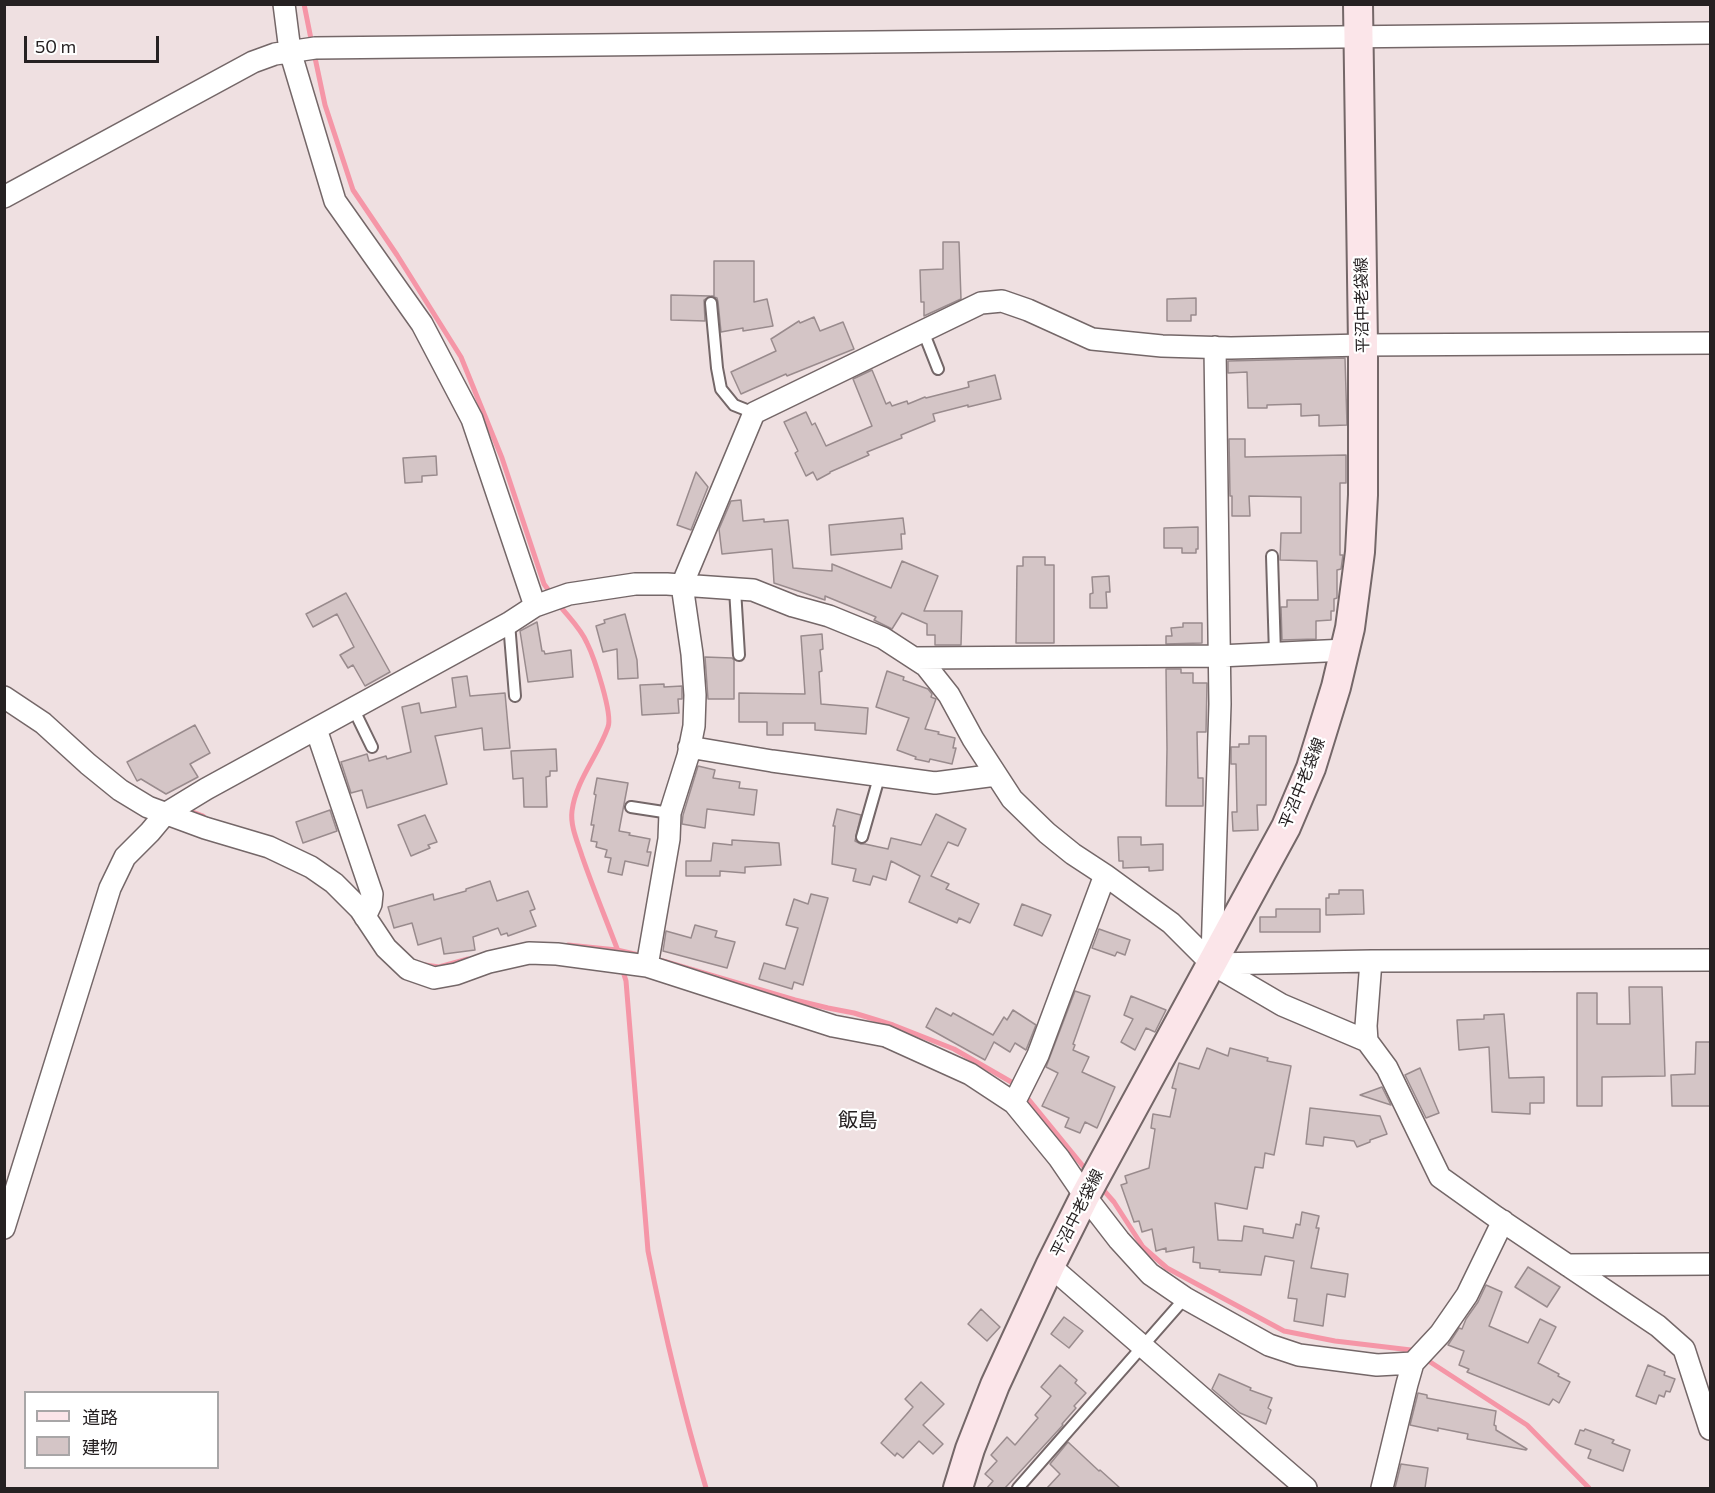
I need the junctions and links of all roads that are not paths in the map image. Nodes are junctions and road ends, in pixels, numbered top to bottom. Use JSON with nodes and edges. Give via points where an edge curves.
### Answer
{"nodes":[{"id":1,"x":284,"y":4,"type":"edge"},
{"id":2,"x":1358,"y":4,"type":"edge"},
{"id":3,"x":1710,"y":33,"type":"edge"},
{"id":4,"x":1358,"y":37,"type":"junction"},
{"id":5,"x":290,"y":51,"type":"junction"},
{"id":6,"x":4,"y":197,"type":"edge"},
{"id":7,"x":711,"y":303,"type":"dead end"},
{"id":8,"x":923,"y":332,"type":"junction"},
{"id":9,"x":1710,"y":343,"type":"edge"},
{"id":10,"x":1363,"y":345,"type":"junction"},
{"id":11,"x":1215,"y":348,"type":"junction"},
{"id":12,"x":938,"y":369,"type":"dead end"},
{"id":13,"x":754,"y":413,"type":"junction"},
{"id":14,"x":1272,"y":556,"type":"dead end"},
{"id":15,"x":682,"y":585,"type":"junction"},
{"id":16,"x":735,"y":589,"type":"junction"},
{"id":17,"x":535,"y":606,"type":"junction"},
{"id":18,"x":509,"y":623,"type":"junction"},
{"id":19,"x":1346,"y":650,"type":"junction"},
{"id":20,"x":739,"y":654,"type":"dead end"},
{"id":21,"x":1275,"y":654,"type":"junction"},
{"id":22,"x":1220,"y":656,"type":"junction"},
{"id":23,"x":915,"y":658,"type":"junction"},
{"id":24,"x":515,"y":696,"type":"dead end"},
{"id":25,"x":4,"y":697,"type":"edge"},
{"id":26,"x":353,"y":708,"type":"junction"},
{"id":27,"x":316,"y":729,"type":"junction"},
{"id":28,"x":372,"y":747,"type":"dead end"},
{"id":29,"x":689,"y":747,"type":"junction"},
{"id":30,"x":880,"y":774,"type":"junction"},
{"id":31,"x":996,"y":775,"type":"junction"},
{"id":32,"x":631,"y":807,"type":"dead end"},
{"id":33,"x":670,"y":813,"type":"junction"},
{"id":34,"x":165,"y":814,"type":"junction"},
{"id":35,"x":862,"y":837,"type":"dead end"},
{"id":36,"x":1105,"y":875,"type":"junction"},
{"id":37,"x":365,"y":917,"type":"junction"},
{"id":38,"x":1710,"y":960,"type":"edge"},
{"id":39,"x":1371,"y":961,"type":"junction"},
{"id":40,"x":1212,"y":964,"type":"junction"},
{"id":41,"x":647,"y":966,"type":"junction"},
{"id":42,"x":1367,"y":1041,"type":"junction"},
{"id":43,"x":1014,"y":1103,"type":"junction"},
{"id":44,"x":1085,"y":1196,"type":"junction"},
{"id":45,"x":1503,"y":1221,"type":"junction"},
{"id":46,"x":4,"y":1228,"type":"edge"},
{"id":47,"x":1710,"y":1264,"type":"edge"},
{"id":48,"x":1567,"y":1265,"type":"junction"},
{"id":49,"x":1050,"y":1266,"type":"junction"},
{"id":50,"x":1185,"y":1298,"type":"junction"},
{"id":51,"x":1143,"y":1347,"type":"junction"},
{"id":52,"x":1413,"y":1364,"type":"junction"},
{"id":53,"x":1710,"y":1429,"type":"edge"},
{"id":54,"x":958,"y":1488,"type":"edge"},
{"id":55,"x":1018,"y":1488,"type":"edge"},
{"id":56,"x":1306,"y":1488,"type":"edge"},
{"id":57,"x":1382,"y":1488,"type":"edge"}],
"edges":[{"from":1,"to":5,"type":"street"},
{"from":2,"to":4,"type":"main road","name":"平沼中老袋線"},
{"from":3,"to":4,"type":"street"},
{"from":4,"to":5,"type":"street"},
{"from":4,"to":10,"type":"main road","name":"平沼中老袋線"},
{"from":5,"to":6,"type":"street","via":[[253,62]]},
{"from":5,"to":17,"type":"street","via":[[335,201],[422,324],[472,419]]},
{"from":7,"to":13,"type":"lane","via":[[721,389],[734,405]]},
{"from":8,"to":11,"type":"street","via":[[981,303],[1002,301],[1092,339]]},
{"from":8,"to":12,"type":"lane"},
{"from":8,"to":13,"type":"street"},
{"from":9,"to":10,"type":"street"},
{"from":10,"to":11,"type":"street"},
{"from":10,"to":19,"type":"main road","name":"平沼中老袋線","via":[[1360,552]]},
{"from":11,"to":22,"type":"street"},
{"from":13,"to":15,"type":"street"},
{"from":14,"to":21,"type":"lane"},
{"from":15,"to":16,"type":"street"},
{"from":15,"to":17,"type":"street","via":[[635,584],[569,594]]},
{"from":15,"to":29,"type":"street","via":[[695,695]]},
{"from":16,"to":20,"type":"lane"},
{"from":16,"to":23,"type":"street","via":[[753,590],[829,616],[883,638]]},
{"from":17,"to":18,"type":"street"},
{"from":18,"to":24,"type":"lane"},
{"from":18,"to":26,"type":"street"},
{"from":19,"to":21,"type":"street"},
{"from":19,"to":40,"type":"main road","name":"平沼中老袋線","via":[[1311,768],[1286,827]]},
{"from":21,"to":22,"type":"street"},
{"from":22,"to":23,"type":"street"},
{"from":22,"to":40,"type":"street"},
{"from":23,"to":31,"type":"street","via":[[949,695]]},
{"from":25,"to":34,"type":"street","via":[[43,723],[120,790]]},
{"from":26,"to":27,"type":"street"},
{"from":26,"to":28,"type":"lane"},
{"from":27,"to":34,"type":"street"},
{"from":27,"to":37,"type":"street","via":[[372,894]]},
{"from":29,"to":30,"type":"street"},
{"from":29,"to":33,"type":"street"},
{"from":30,"to":31,"type":"street","via":[[935,783]]},
{"from":30,"to":35,"type":"lane"},
{"from":31,"to":36,"type":"street","via":[[1012,799],[1047,833]]},
{"from":32,"to":33,"type":"lane"},
{"from":33,"to":41,"type":"street"},
{"from":34,"to":37,"type":"street","via":[[269,847],[311,867],[334,883]]},
{"from":34,"to":46,"type":"street","via":[[125,857],[110,888]]},
{"from":36,"to":40,"type":"street","via":[[1172,923]]},
{"from":36,"to":43,"type":"street","via":[[1038,1055]]},
{"from":37,"to":41,"type":"street","via":[[386,948],[408,969],[434,978],[529,953]]},
{"from":38,"to":39,"type":"street"},
{"from":39,"to":40,"type":"street"},
{"from":39,"to":42,"type":"street"},
{"from":40,"to":42,"type":"street","via":[[1282,1005]]},
{"from":40,"to":44,"type":"main road","name":"平沼中老袋線"},
{"from":41,"to":43,"type":"street","via":[[832,1026],[886,1036],[970,1074]]},
{"from":42,"to":45,"type":"street","via":[[1387,1068],[1440,1177]]},
{"from":43,"to":44,"type":"street"},
{"from":44,"to":49,"type":"main road","name":"平沼中老袋線"},
{"from":44,"to":50,"type":"street","via":[[1150,1274]]},
{"from":45,"to":48,"type":"street"},
{"from":45,"to":52,"type":"street","via":[[1467,1295]]},
{"from":47,"to":48,"type":"street"},
{"from":48,"to":53,"type":"street","via":[[1684,1348]]},
{"from":49,"to":51,"type":"street"},
{"from":49,"to":54,"type":"main road","name":"平沼中老袋線","via":[[996,1385]]},
{"from":50,"to":51,"type":"lane"},
{"from":50,"to":52,"type":"street","via":[[1269,1345],[1299,1355],[1377,1365]]},
{"from":51,"to":55,"type":"lane"},
{"from":51,"to":56,"type":"street"},
{"from":52,"to":57,"type":"street"}]}
